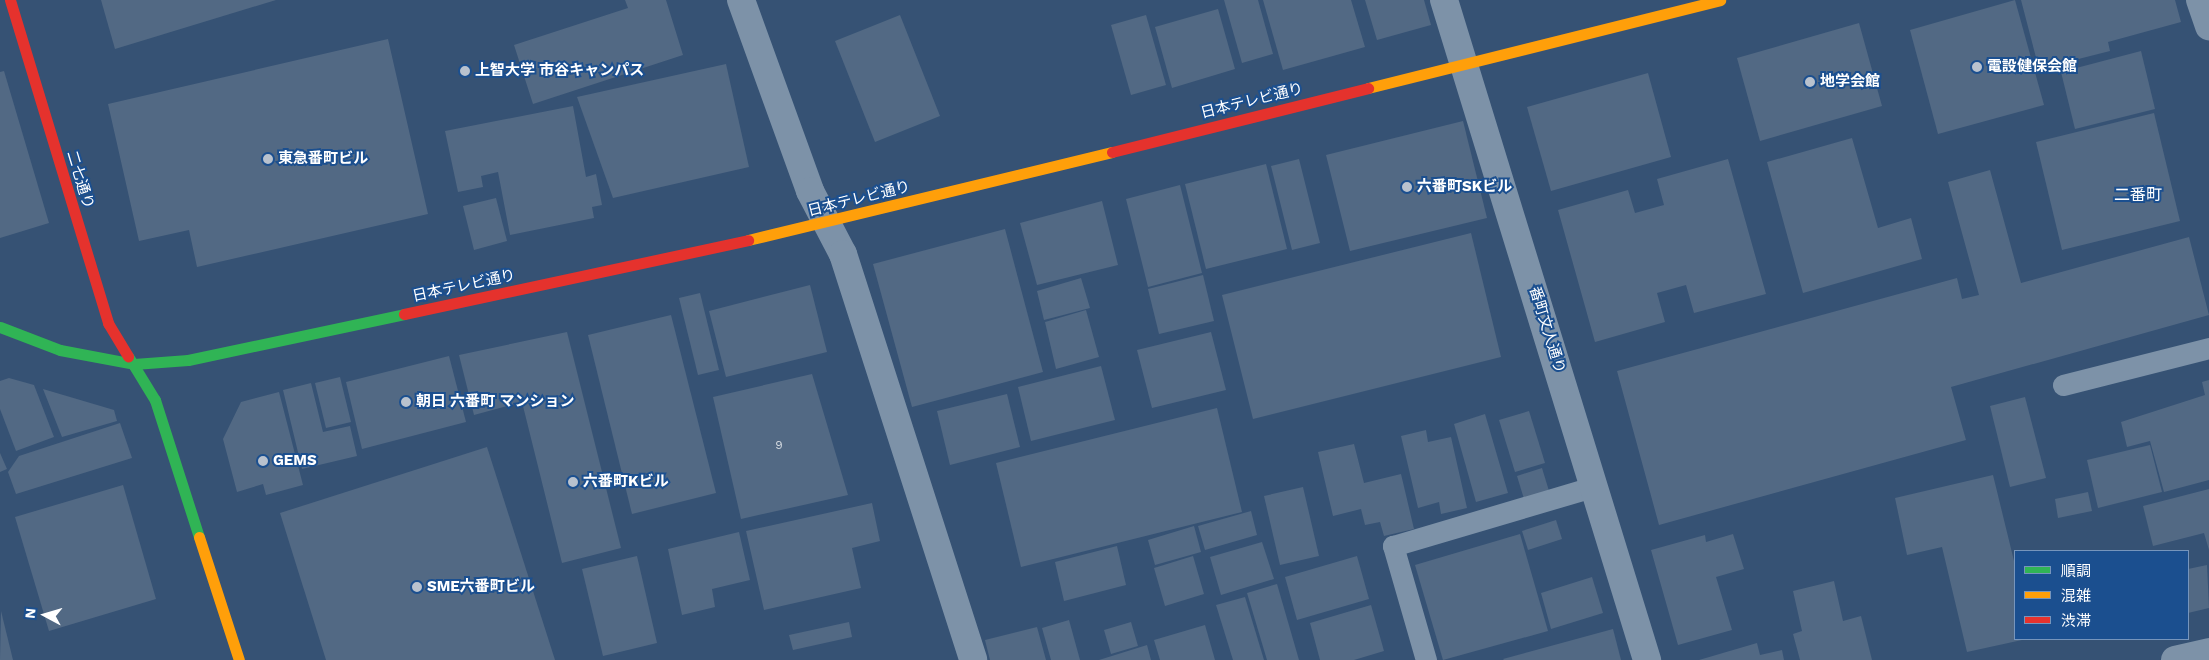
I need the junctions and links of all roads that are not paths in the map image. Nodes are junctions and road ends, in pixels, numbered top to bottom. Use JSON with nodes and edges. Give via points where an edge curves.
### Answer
{"nodes":[{"id":1,"x":10,"y":0,"type":"edge"},
{"id":2,"x":741,"y":0,"type":"edge"},
{"id":3,"x":1444,"y":0,"type":"edge"},
{"id":4,"x":1720,"y":0,"type":"edge"},
{"id":5,"x":2200,"y":0,"type":"edge"},
{"id":6,"x":2209,"y":26,"type":"edge"},
{"id":7,"x":1464,"y":63,"type":"junction"},
{"id":8,"x":826,"y":223,"type":"junction"},
{"id":9,"x":0,"y":327,"type":"edge"},
{"id":10,"x":2209,"y":348,"type":"edge"},
{"id":11,"x":134,"y":364,"type":"junction"},
{"id":12,"x":2063,"y":385,"type":"dead end"},
{"id":13,"x":1595,"y":486,"type":"junction"},
{"id":14,"x":2209,"y":652,"type":"edge"},
{"id":15,"x":239,"y":660,"type":"edge"},
{"id":16,"x":973,"y":660,"type":"edge"},
{"id":17,"x":1426,"y":660,"type":"edge"},
{"id":18,"x":1647,"y":660,"type":"edge"},
{"id":19,"x":2175,"y":660,"type":"edge"}],
"edges":[{"from":1,"to":11,"type":"street","name":"二七通り","via":[[108,324]]},
{"from":2,"to":8,"type":"street","via":[[810,191]]},
{"from":3,"to":7,"type":"street","name":"番町文人通り"},
{"from":4,"to":7,"type":"street","name":"日本テレビ通り"},
{"from":5,"to":6,"type":"street"},
{"from":7,"to":8,"type":"street","name":"日本テレビ通り"},
{"from":7,"to":13,"type":"street","name":"番町文人通り"},
{"from":8,"to":11,"type":"street","name":"日本テレビ通り","via":[[188,360]]},
{"from":8,"to":16,"type":"street","via":[[842,254]]},
{"from":9,"to":11,"type":"street","name":"日本テレビ通り","via":[[60,350]]},
{"from":10,"to":12,"type":"lane"},
{"from":11,"to":15,"type":"street","name":"二七通り","via":[[154,400]]},
{"from":13,"to":17,"type":"lane","via":[[1393,546]]},
{"from":13,"to":18,"type":"street","name":"番町文人通り"},
{"from":14,"to":19,"type":"street"}]}
